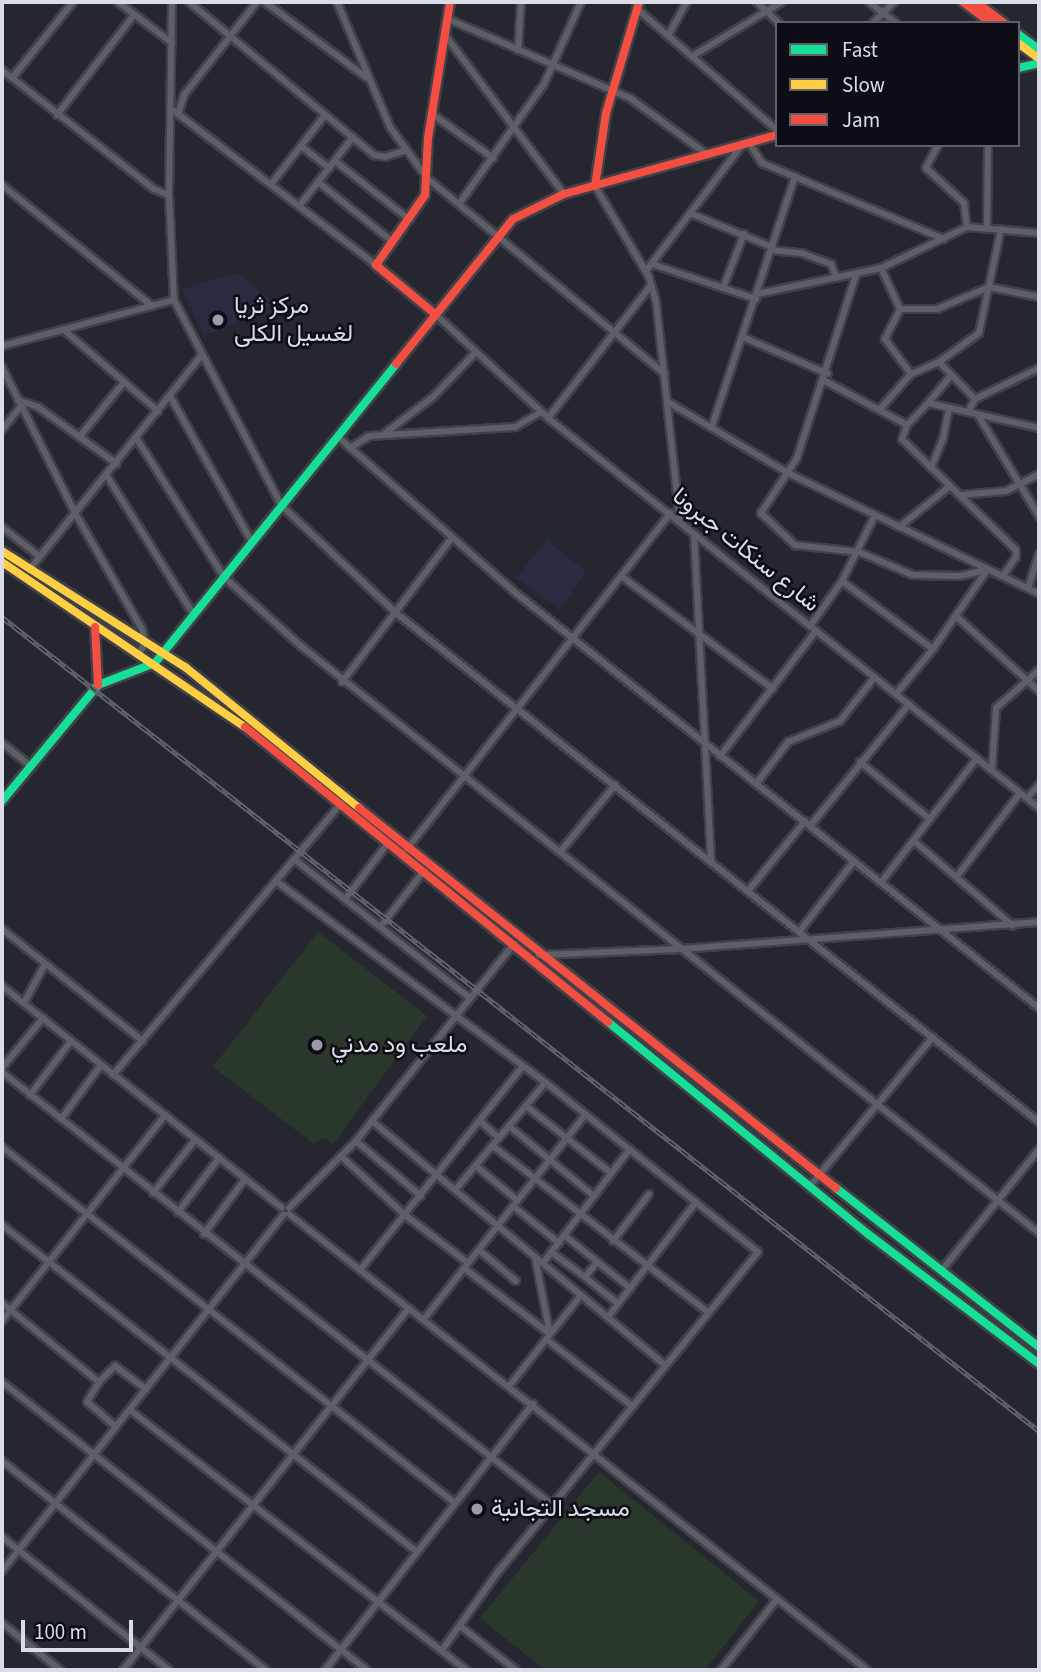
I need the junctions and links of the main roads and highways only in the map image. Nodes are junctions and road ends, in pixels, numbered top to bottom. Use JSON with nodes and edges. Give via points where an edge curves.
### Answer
{"nodes":[{"id":1,"x":450,"y":2,"type":"edge"},
{"id":2,"x":963,"y":2,"type":"edge"},
{"id":3,"x":976,"y":2,"type":"edge"},
{"id":4,"x":638,"y":5,"type":"edge"},
{"id":5,"x":988,"y":21,"type":"edge"},
{"id":6,"x":1001,"y":21,"type":"edge"},
{"id":7,"x":1020,"y":35,"type":"edge"},
{"id":8,"x":1020,"y":45,"type":"edge"},
{"id":9,"x":1039,"y":49,"type":"edge"},
{"id":10,"x":1039,"y":61,"type":"edge"},
{"id":11,"x":1020,"y":67,"type":"edge"},
{"id":12,"x":775,"y":133,"type":"edge"},
{"id":13,"x":595,"y":186,"type":"junction"},
{"id":14,"x":435,"y":314,"type":"junction"},
{"id":15,"x":2,"y":551,"type":"edge"},
{"id":16,"x":2,"y":562,"type":"edge"},
{"id":17,"x":53,"y":591,"type":"junction"},
{"id":18,"x":95,"y":627,"type":"junction"},
{"id":19,"x":164,"y":653,"type":"junction"},
{"id":20,"x":155,"y":663,"type":"junction"},
{"id":21,"x":98,"y":685,"type":"junction"},
{"id":22,"x":2,"y":801,"type":"edge"},
{"id":23,"x":342,"y":801,"type":"junction"},
{"id":24,"x":1039,"y":1347,"type":"edge"},
{"id":25,"x":1039,"y":1364,"type":"edge"}],
"edges":[{"from":1,"to":14,"type":"main road","via":[[431,113],[424,200],[376,265]]},
{"from":2,"to":5,"type":"main road"},
{"from":3,"to":6,"type":"main road"},
{"from":4,"to":13,"type":"main road","via":[[613,90]]},
{"from":7,"to":9,"type":"main road"},
{"from":8,"to":10,"type":"main road"},
{"from":10,"to":11,"type":"main road"},
{"from":12,"to":13,"type":"main road"},
{"from":13,"to":14,"type":"main road","via":[[525,209],[498,234]]},
{"from":14,"to":19,"type":"main road"},
{"from":15,"to":17,"type":"main road"},
{"from":16,"to":17,"type":"main road"},
{"from":17,"to":18,"type":"main road"},
{"from":17,"to":19,"type":"main road"},
{"from":18,"to":20,"type":"main road"},
{"from":18,"to":21,"type":"main road"},
{"from":19,"to":20,"type":"main road"},
{"from":19,"to":23,"type":"main road"},
{"from":20,"to":21,"type":"main road"},
{"from":20,"to":23,"type":"main road"},
{"from":21,"to":22,"type":"main road"},
{"from":23,"to":24,"type":"main road"},
{"from":23,"to":25,"type":"main road","via":[[531,961]]}]}
